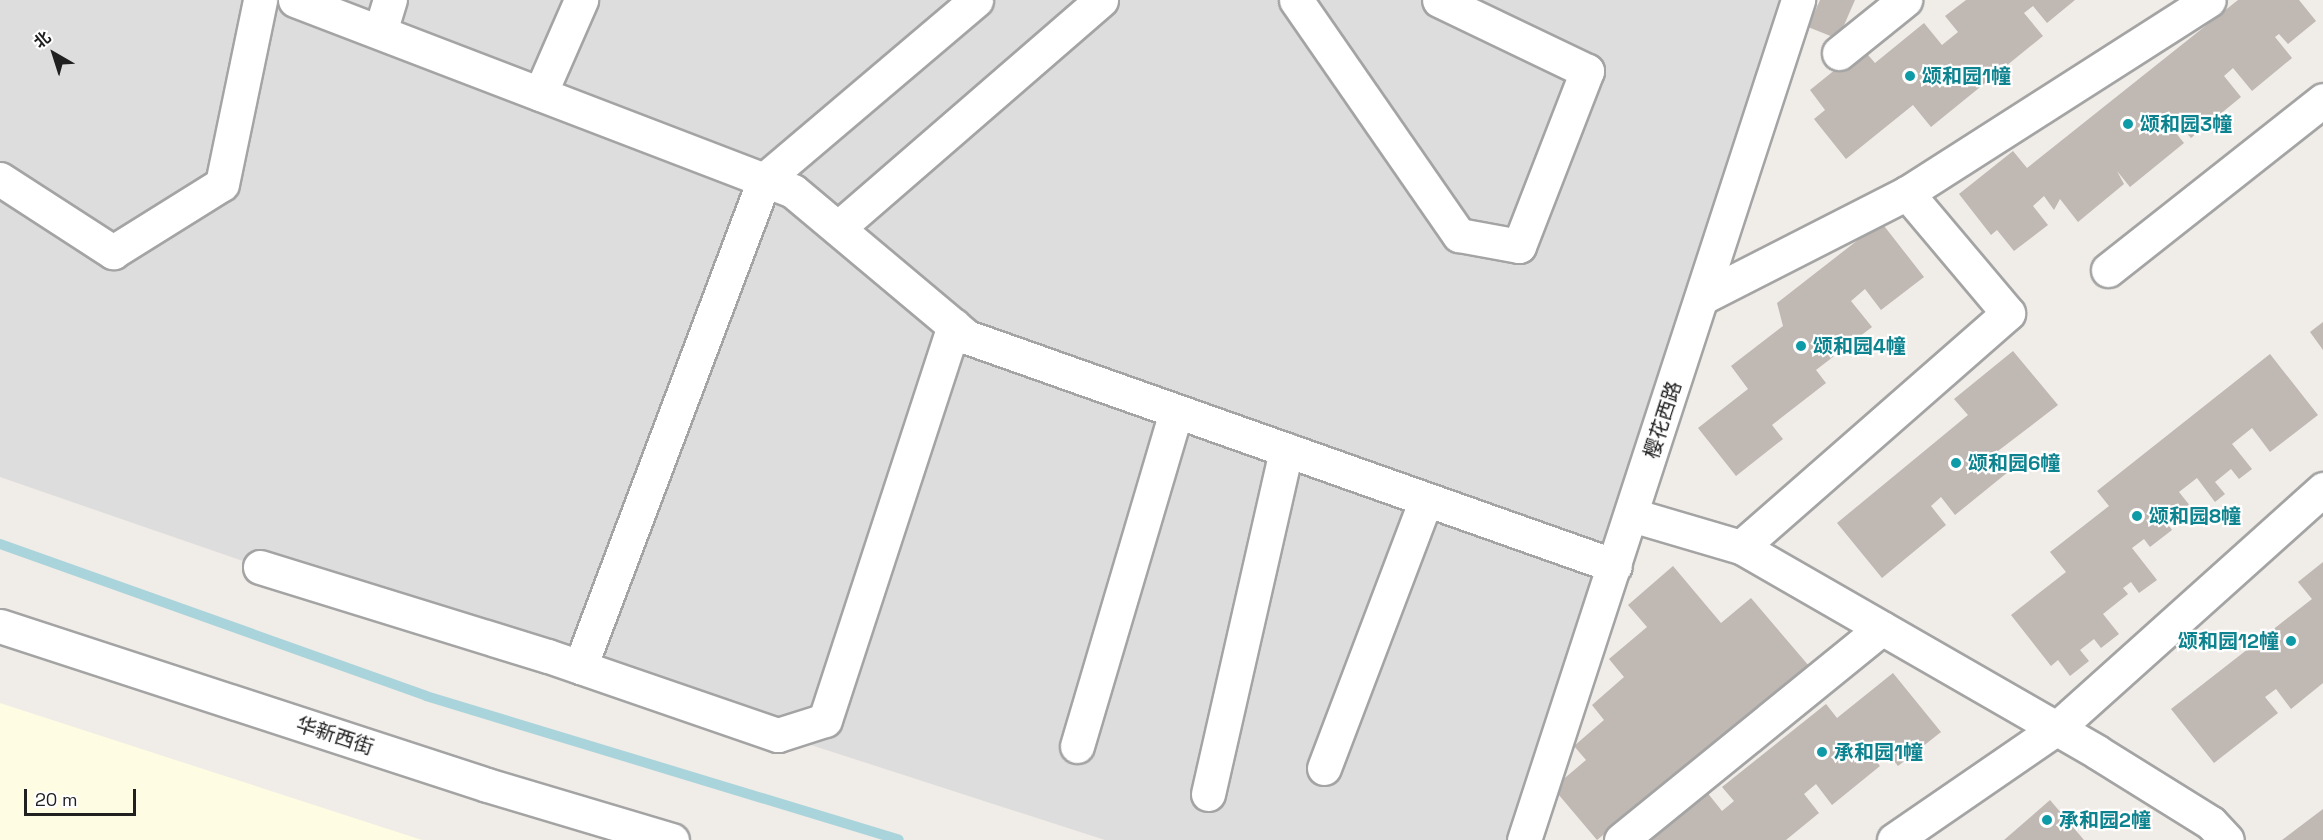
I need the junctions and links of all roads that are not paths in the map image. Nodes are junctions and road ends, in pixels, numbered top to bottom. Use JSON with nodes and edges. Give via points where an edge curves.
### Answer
{"nodes":[{"id":1,"x":261,"y":0,"type":"edge"},
{"id":2,"x":296,"y":0,"type":"edge"},
{"id":3,"x":390,"y":0,"type":"edge"},
{"id":4,"x":581,"y":0,"type":"edge"},
{"id":5,"x":976,"y":0,"type":"edge"},
{"id":6,"x":1101,"y":0,"type":"edge"},
{"id":7,"x":1296,"y":0,"type":"edge"},
{"id":8,"x":1439,"y":0,"type":"edge"},
{"id":9,"x":1798,"y":0,"type":"edge"},
{"id":10,"x":1905,"y":0,"type":"edge"},
{"id":11,"x":2209,"y":0,"type":"edge"},
{"id":12,"x":380,"y":32,"type":"junction"},
{"id":13,"x":1839,"y":53,"type":"dead end"},
{"id":14,"x":540,"y":94,"type":"junction"},
{"id":15,"x":2323,"y":100,"type":"edge"},
{"id":16,"x":0,"y":179,"type":"edge"},
{"id":17,"x":764,"y":180,"type":"junction"},
{"id":18,"x":1907,"y":193,"type":"junction"},
{"id":19,"x":838,"y":228,"type":"junction"},
{"id":20,"x":2108,"y":270,"type":"dead end"},
{"id":21,"x":1703,"y":297,"type":"junction"},
{"id":22,"x":954,"y":326,"type":"junction"},
{"id":23,"x":1176,"y":411,"type":"junction"},
{"id":24,"x":1286,"y":450,"type":"junction"},
{"id":25,"x":2323,"y":489,"type":"edge"},
{"id":26,"x":1426,"y":500,"type":"junction"},
{"id":27,"x":1632,"y":515,"type":"junction"},
{"id":28,"x":1741,"y":547,"type":"junction"},
{"id":29,"x":1615,"y":566,"type":"junction"},
{"id":30,"x":260,"y":567,"type":"dead end"},
{"id":31,"x":0,"y":626,"type":"edge"},
{"id":32,"x":1882,"y":628,"type":"junction"},
{"id":33,"x":580,"y":667,"type":"junction"},
{"id":34,"x":2057,"y":728,"type":"junction"},
{"id":35,"x":1077,"y":746,"type":"dead end"},
{"id":36,"x":1324,"y":768,"type":"dead end"},
{"id":37,"x":1208,"y":794,"type":"dead end"},
{"id":38,"x":672,"y":840,"type":"edge"},
{"id":39,"x":1524,"y":840,"type":"edge"},
{"id":40,"x":1621,"y":840,"type":"edge"},
{"id":41,"x":1894,"y":840,"type":"edge"},
{"id":42,"x":2227,"y":840,"type":"edge"}],
"edges":[{"from":1,"to":16,"type":"street","via":[[222,184],[112,252]]},
{"from":2,"to":12,"type":"street"},
{"from":3,"to":12,"type":"street"},
{"from":4,"to":14,"type":"street"},
{"from":5,"to":17,"type":"street"},
{"from":6,"to":19,"type":"street"},
{"from":7,"to":8,"type":"street","via":[[1459,235],[1519,246],[1587,71]]},
{"from":9,"to":21,"type":"street","name":"樱花西路"},
{"from":10,"to":13,"type":"street"},
{"from":11,"to":18,"type":"street"},
{"from":12,"to":14,"type":"street"},
{"from":14,"to":17,"type":"street"},
{"from":15,"to":20,"type":"street"},
{"from":17,"to":19,"type":"street","via":[[793,191]]},
{"from":17,"to":33,"type":"street"},
{"from":18,"to":21,"type":"street"},
{"from":18,"to":28,"type":"street","via":[[2008,313]]},
{"from":19,"to":22,"type":"street"},
{"from":21,"to":27,"type":"street","name":"樱花西路"},
{"from":22,"to":23,"type":"street","via":[[967,337]]},
{"from":22,"to":33,"type":"street","via":[[825,720],[778,735]]},
{"from":23,"to":24,"type":"street"},
{"from":23,"to":35,"type":"street"},
{"from":24,"to":26,"type":"street"},
{"from":24,"to":37,"type":"street"},
{"from":25,"to":34,"type":"street"},
{"from":26,"to":29,"type":"street"},
{"from":26,"to":36,"type":"street"},
{"from":27,"to":28,"type":"street"},
{"from":27,"to":29,"type":"street","name":"樱花西路"},
{"from":28,"to":32,"type":"street"},
{"from":29,"to":39,"type":"street","name":"樱花西路"},
{"from":30,"to":33,"type":"street"},
{"from":31,"to":38,"type":"street","name":"华新西街","via":[[487,785]]},
{"from":32,"to":34,"type":"street"},
{"from":32,"to":40,"type":"street"},
{"from":34,"to":41,"type":"street"},
{"from":34,"to":42,"type":"street","via":[[2211,823]]}]}
